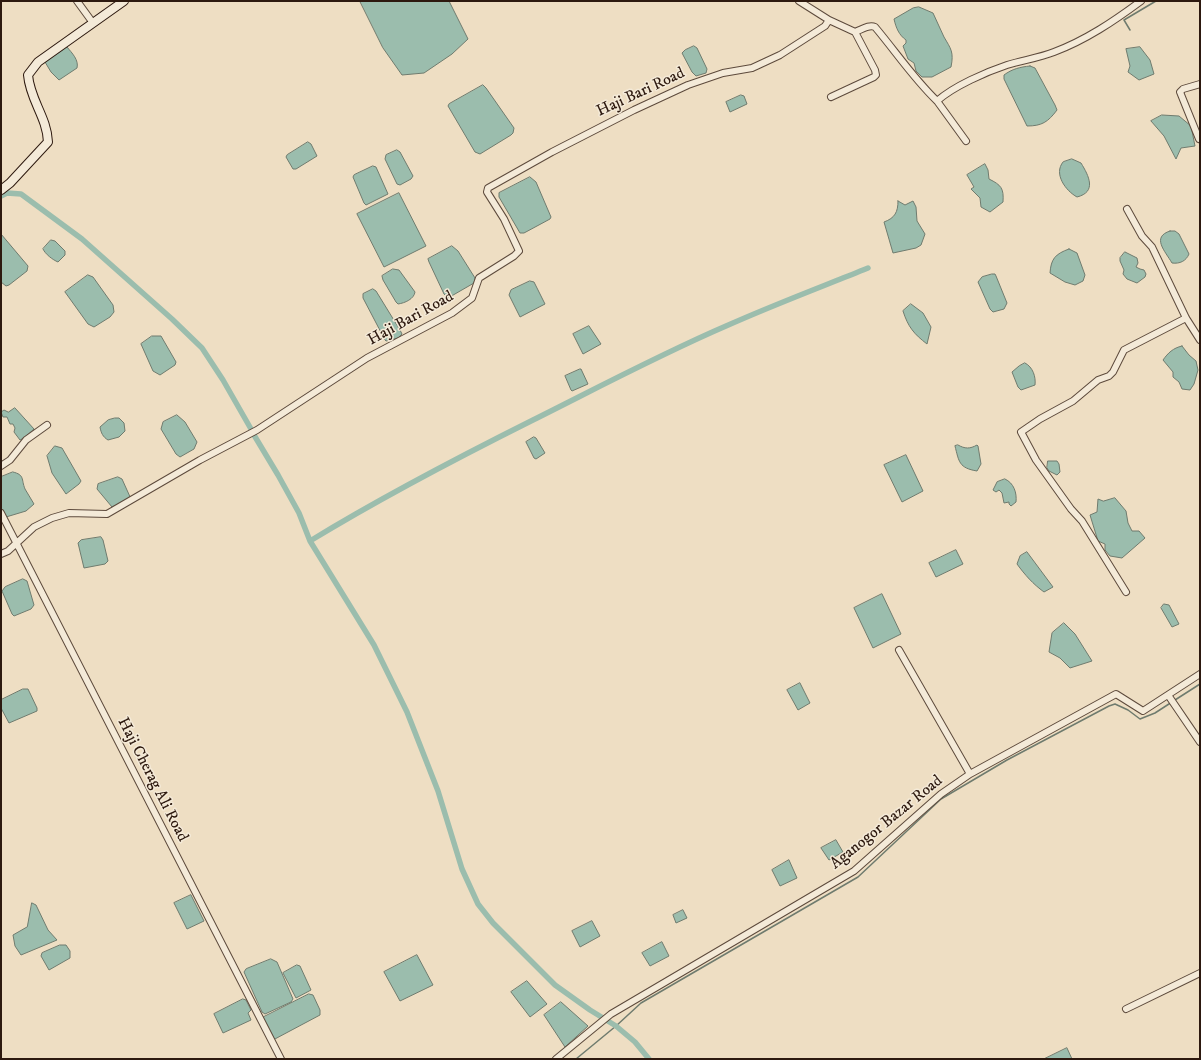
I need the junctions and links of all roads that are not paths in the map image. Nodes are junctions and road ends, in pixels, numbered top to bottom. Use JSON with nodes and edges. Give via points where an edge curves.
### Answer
{"nodes":[{"id":1,"x":77,"y":1,"type":"edge"},
{"id":2,"x":124,"y":1,"type":"edge"},
{"id":3,"x":799,"y":1,"type":"edge"},
{"id":4,"x":1141,"y":1,"type":"edge"},
{"id":5,"x":829,"y":20,"type":"junction"},
{"id":6,"x":93,"y":22,"type":"junction"},
{"id":7,"x":855,"y":32,"type":"junction"},
{"id":8,"x":1200,"y":84,"type":"edge"},
{"id":9,"x":831,"y":97,"type":"dead end"},
{"id":10,"x":937,"y":101,"type":"junction"},
{"id":11,"x":1199,"y":139,"type":"dead end"},
{"id":12,"x":966,"y":141,"type":"dead end"},
{"id":13,"x":1,"y":190,"type":"edge"},
{"id":14,"x":1127,"y":209,"type":"dead end"},
{"id":15,"x":1186,"y":318,"type":"junction"},
{"id":16,"x":1200,"y":340,"type":"edge"},
{"id":17,"x":47,"y":424,"type":"dead end"},
{"id":18,"x":1,"y":466,"type":"edge"},
{"id":19,"x":1,"y":513,"type":"edge"},
{"id":20,"x":17,"y":543,"type":"junction"},
{"id":21,"x":1,"y":554,"type":"edge"},
{"id":22,"x":1126,"y":592,"type":"dead end"},
{"id":23,"x":899,"y":650,"type":"dead end"},
{"id":24,"x":1200,"y":674,"type":"edge"},
{"id":25,"x":1169,"y":697,"type":"junction"},
{"id":26,"x":1200,"y":742,"type":"edge"},
{"id":27,"x":970,"y":774,"type":"junction"},
{"id":28,"x":1200,"y":972,"type":"edge"},
{"id":29,"x":1126,"y":1009,"type":"dead end"},
{"id":30,"x":281,"y":1059,"type":"edge"},
{"id":31,"x":556,"y":1059,"type":"edge"}],
"edges":[{"from":1,"to":6,"type":"street"},
{"from":2,"to":6,"type":"main road"},
{"from":3,"to":5,"type":"street"},
{"from":4,"to":10,"type":"street","via":[[1090,36],[1054,52],[979,76]]},
{"from":5,"to":7,"type":"street"},
{"from":5,"to":20,"type":"street","name":"Haji Bari Road","via":[[825,26],[780,55],[752,68],[723,73],[688,85],[611,121],[488,188],[519,251],[479,278],[472,298],[452,313],[382,350],[257,430],[107,514],[69,513],[52,518],[34,527]]},
{"from":6,"to":13,"type":"main road","via":[[38,62],[28,75],[29,86],[48,130],[48,142]]},
{"from":7,"to":9,"type":"street","via":[[876,75]]},
{"from":7,"to":10,"type":"street","via":[[875,27],[920,85]]},
{"from":8,"to":11,"type":"street","via":[[1180,92]]},
{"from":10,"to":12,"type":"street"},
{"from":14,"to":15,"type":"street","via":[[1142,236],[1152,247]]},
{"from":15,"to":16,"type":"street"},
{"from":15,"to":22,"type":"street","via":[[1124,350],[1109,376],[1098,380],[1073,401],[1021,432],[1036,460],[1082,521]]},
{"from":17,"to":18,"type":"street","via":[[26,440],[10,460]]},
{"from":19,"to":20,"type":"street","name":"Haji Cherag Ali Road"},
{"from":20,"to":21,"type":"street","name":"Haji Bari Road"},
{"from":20,"to":30,"type":"street","name":"Haji Cherag Ali Road"},
{"from":23,"to":27,"type":"street"},
{"from":24,"to":25,"type":"street","name":"Aganogor Bazar Road"},
{"from":25,"to":26,"type":"street"},
{"from":25,"to":27,"type":"street","name":"Aganogor Bazar Road","via":[[1143,711],[1116,694]]},
{"from":27,"to":31,"type":"street","name":"Aganogor Bazar Road","via":[[941,794],[854,871],[611,1014]]},
{"from":28,"to":29,"type":"street"}]}
